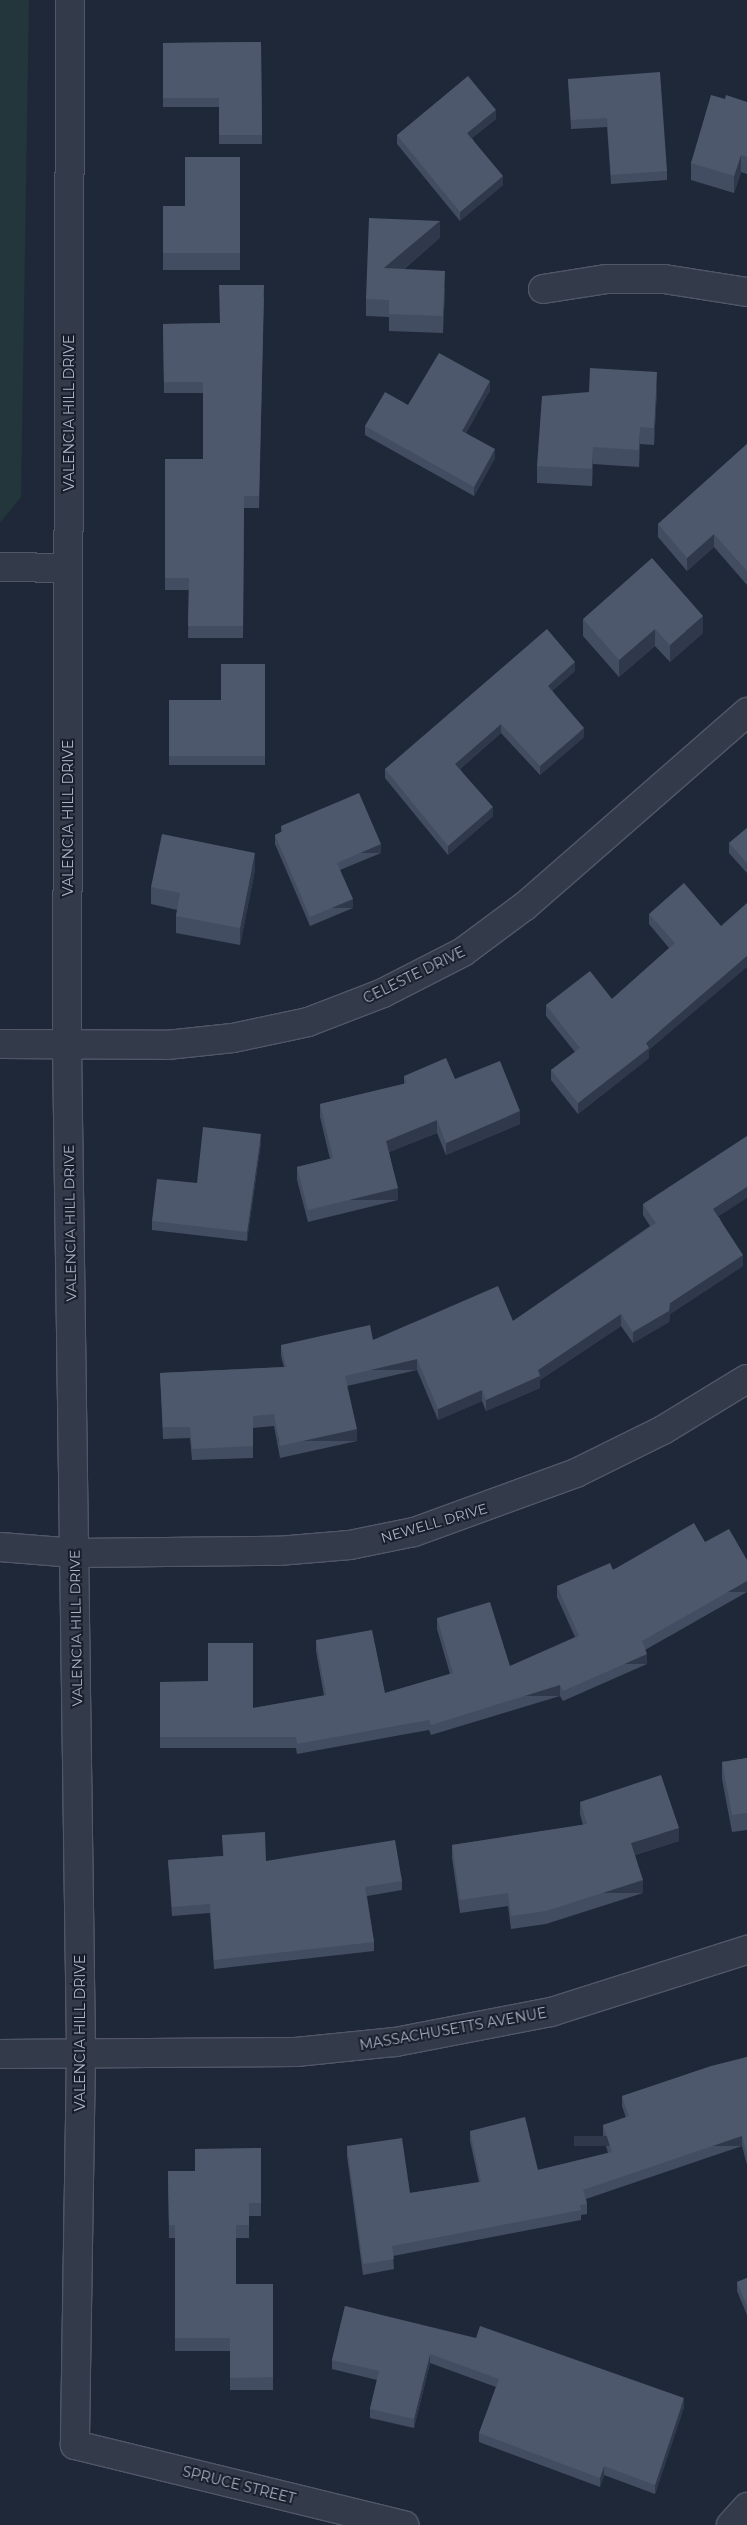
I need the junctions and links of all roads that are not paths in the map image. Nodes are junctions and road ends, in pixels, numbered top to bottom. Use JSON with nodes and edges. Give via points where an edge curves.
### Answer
{"nodes":[{"id":1,"x":70,"y":0,"type":"edge"},
{"id":2,"x":543,"y":289,"type":"dead end"},
{"id":3,"x":747,"y":292,"type":"edge"},
{"id":4,"x":0,"y":567,"type":"edge"},
{"id":5,"x":68,"y":568,"type":"junction"},
{"id":6,"x":747,"y":712,"type":"edge"},
{"id":7,"x":0,"y":1044,"type":"edge"},
{"id":8,"x":67,"y":1046,"type":"junction"},
{"id":9,"x":747,"y":1379,"type":"edge"},
{"id":10,"x":0,"y":1547,"type":"edge"},
{"id":11,"x":75,"y":1553,"type":"junction"},
{"id":12,"x":747,"y":1950,"type":"edge"},
{"id":13,"x":0,"y":2054,"type":"edge"},
{"id":14,"x":81,"y":2054,"type":"junction"},
{"id":15,"x":75,"y":2445,"type":"joint"},
{"id":16,"x":747,"y":2507,"type":"edge"},
{"id":17,"x":404,"y":2525,"type":"edge"},
{"id":18,"x":731,"y":2525,"type":"edge"}],
"edges":[{"from":1,"to":5,"type":"street","name":"VALENCIA HILL DRIVE"},
{"from":2,"to":3,"type":"street","via":[[607,279],[664,279]]},
{"from":4,"to":5,"type":"street"},
{"from":5,"to":8,"type":"street","name":"VALENCIA HILL DRIVE"},
{"from":6,"to":8,"type":"street","name":"CELESTE DRIVE","via":[[525,906],[463,952],[384,993],[308,1022],[233,1038],[167,1045]]},
{"from":7,"to":8,"type":"street","name":"CELESTE DRIVE"},
{"from":8,"to":11,"type":"street","name":"VALENCIA HILL DRIVE"},
{"from":9,"to":11,"type":"street","name":"NEWELL DRIVE","via":[[663,1430],[576,1473],[414,1532],[350,1545],[278,1551]]},
{"from":10,"to":11,"type":"street","name":"NEWELL DRIVE"},
{"from":11,"to":14,"type":"street","name":"VALENCIA HILL DRIVE"},
{"from":12,"to":14,"type":"street","name":"MASSACHUSETTS AVENUE","via":[[551,2012],[395,2042],[296,2052]]},
{"from":13,"to":14,"type":"street","name":"MASSACHUSETTS AVENUE"},
{"from":14,"to":15,"type":"street","name":"VALENCIA HILL DRIVE"},
{"from":15,"to":17,"type":"street","name":"SPRUCE STREET"},
{"from":16,"to":18,"type":"street"}]}
